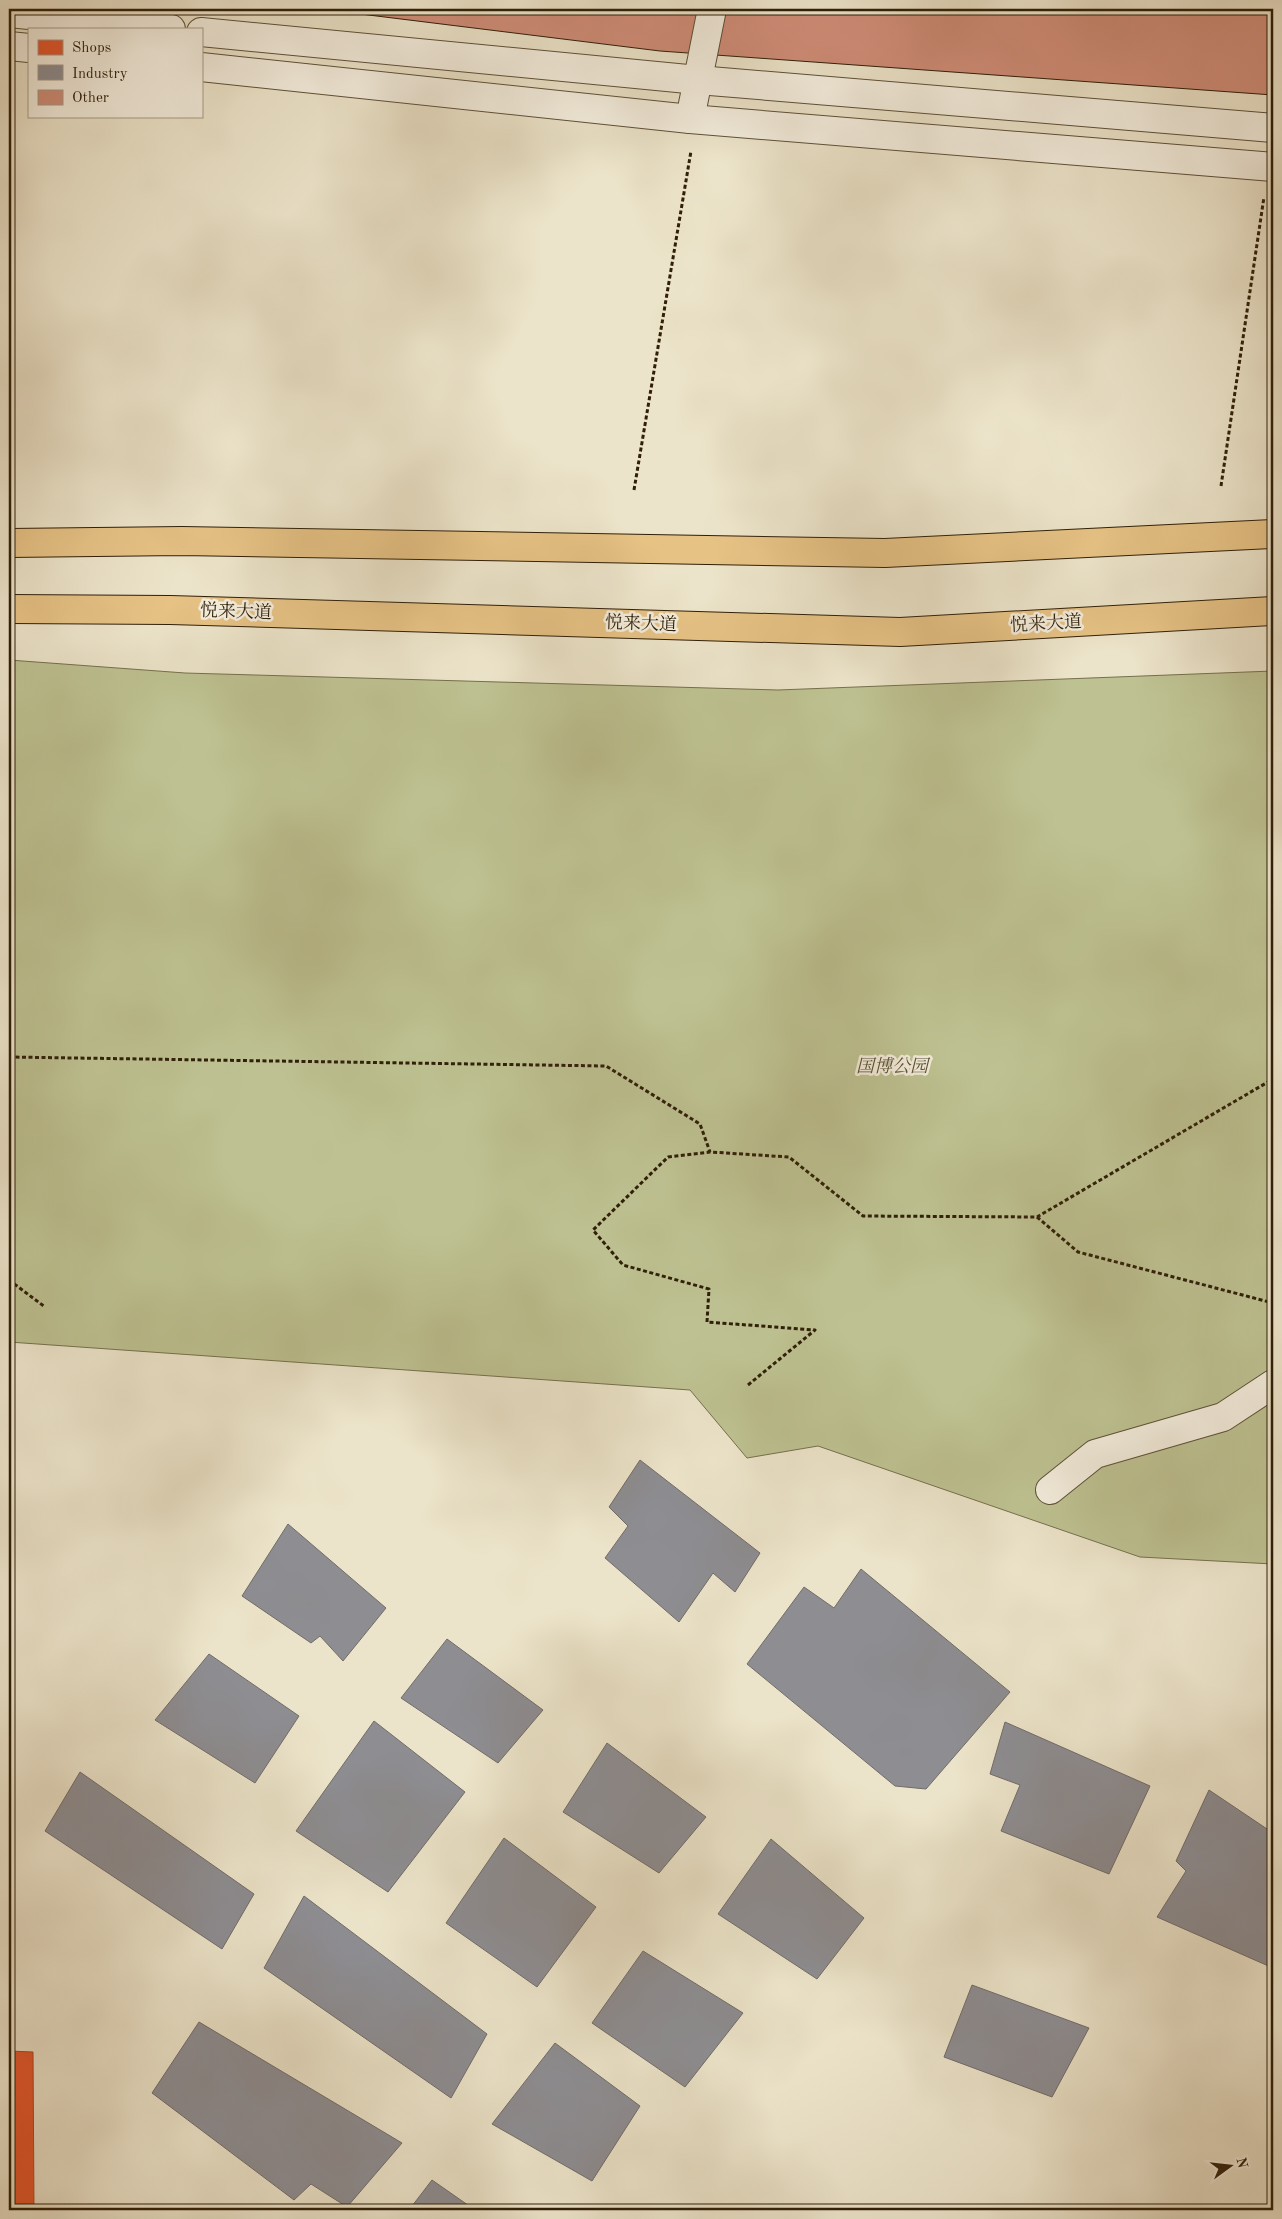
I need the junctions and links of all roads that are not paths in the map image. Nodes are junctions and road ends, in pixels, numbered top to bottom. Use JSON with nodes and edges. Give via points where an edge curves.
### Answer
{"nodes":[{"id":1,"x":712,"y":9,"type":"edge"},
{"id":2,"x":9,"y":13,"type":"edge"},
{"id":3,"x":156,"y":23,"type":"edge"},
{"id":4,"x":202,"y":32,"type":"edge"},
{"id":5,"x":9,"y":46,"type":"edge"},
{"id":6,"x":28,"y":48,"type":"edge"},
{"id":7,"x":202,"y":67,"type":"edge"},
{"id":8,"x":698,"y":80,"type":"junction"},
{"id":9,"x":690,"y":119,"type":"junction"},
{"id":10,"x":1273,"y":125,"type":"edge"},
{"id":11,"x":1271,"y":167,"type":"edge"},
{"id":12,"x":1273,"y":534,"type":"edge"},
{"id":13,"x":9,"y":543,"type":"edge"},
{"id":14,"x":9,"y":609,"type":"edge"},
{"id":15,"x":1273,"y":611,"type":"edge"},
{"id":16,"x":1273,"y":1384,"type":"edge"},
{"id":17,"x":1050,"y":1490,"type":"dead end"}],
"edges":[{"from":1,"to":8,"type":"street"},
{"from":2,"to":3,"type":"street"},
{"from":4,"to":8,"type":"street"},
{"from":5,"to":6,"type":"street"},
{"from":7,"to":9,"type":"street"},
{"from":8,"to":9,"type":"street"},
{"from":8,"to":10,"type":"street"},
{"from":9,"to":11,"type":"street"},
{"from":10,"to":11,"type":"street"},
{"from":12,"to":13,"type":"main road","via":[[885,553],[182,541]]},
{"from":14,"to":15,"type":"main road","name":"悦来大道","via":[[180,610],[900,632]]},
{"from":16,"to":17,"type":"street","via":[[1223,1417],[1095,1454]]}]}
